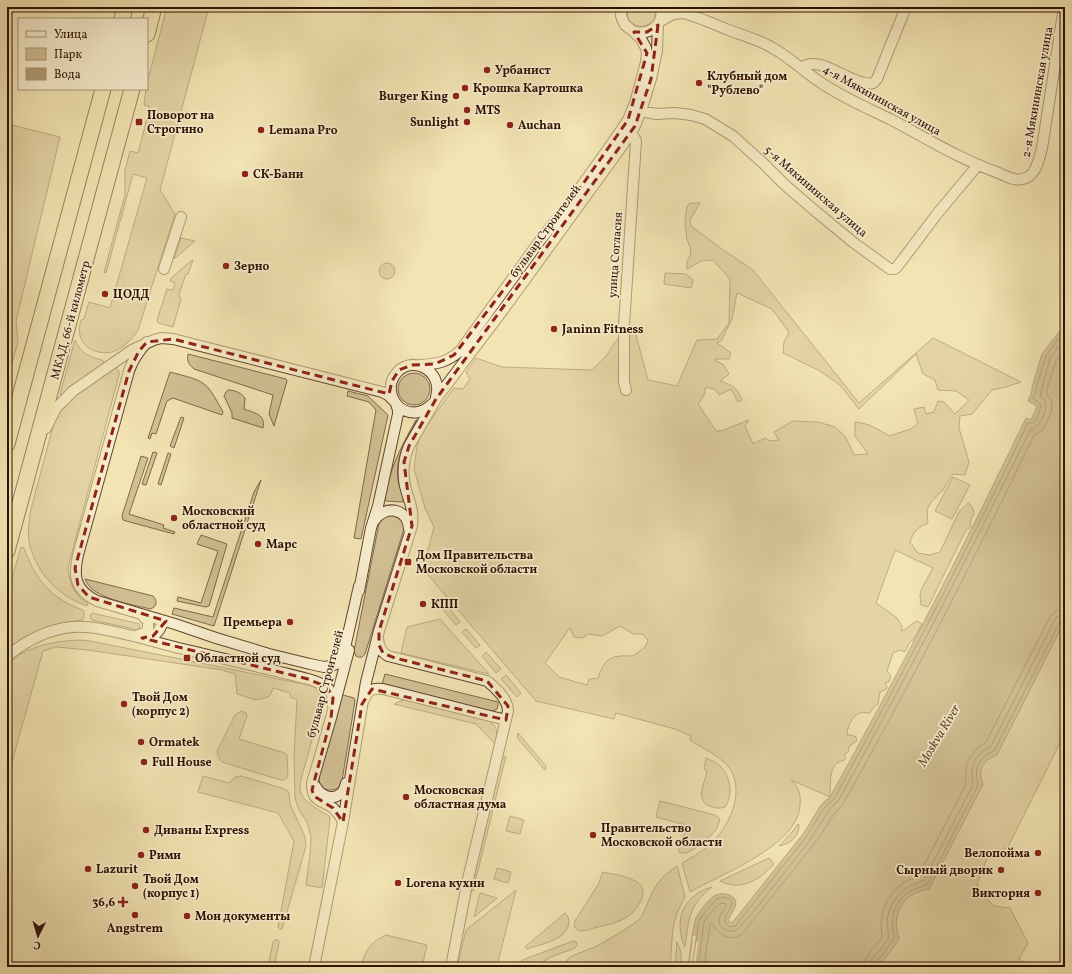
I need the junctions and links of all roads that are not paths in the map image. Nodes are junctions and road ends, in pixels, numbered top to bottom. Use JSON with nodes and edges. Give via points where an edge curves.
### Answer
{"nodes":[{"id":1,"x":125,"y":7,"type":"edge"},
{"id":2,"x":154,"y":7,"type":"edge"},
{"id":3,"x":160,"y":7,"type":"edge"},
{"id":4,"x":660,"y":7,"type":"edge"},
{"id":5,"x":684,"y":7,"type":"edge"},
{"id":6,"x":906,"y":7,"type":"edge"},
{"id":7,"x":1064,"y":7,"type":"edge"},
{"id":8,"x":621,"y":8,"type":"edge"},
{"id":9,"x":122,"y":18,"type":"edge"},
{"id":10,"x":659,"y":23,"type":"junction"},
{"id":11,"x":148,"y":30,"type":"edge"},
{"id":12,"x":729,"y":30,"type":"junction"},
{"id":13,"x":634,"y":32,"type":"junction"},
{"id":14,"x":801,"y":68,"type":"junction"},
{"id":15,"x":103,"y":90,"type":"edge"},
{"id":16,"x":132,"y":90,"type":"edge"},
{"id":17,"x":641,"y":111,"type":"junction"},
{"id":18,"x":626,"y":131,"type":"junction"},
{"id":19,"x":977,"y":166,"type":"junction"},
{"id":20,"x":1027,"y":177,"type":"joint"},
{"id":21,"x":181,"y":217,"type":"dead end"},
{"id":22,"x":164,"y":269,"type":"dead end"},
{"id":23,"x":147,"y":342,"type":"junction"},
{"id":24,"x":419,"y":365,"type":"junction"},
{"id":25,"x":626,"y":390,"type":"dead end"},
{"id":26,"x":395,"y":402,"type":"junction"},
{"id":27,"x":434,"y":402,"type":"junction"},
{"id":28,"x":7,"y":444,"type":"edge"},
{"id":29,"x":30,"y":467,"type":"junction"},
{"id":30,"x":371,"y":528,"type":"junction"},
{"id":31,"x":408,"y":539,"type":"junction"},
{"id":32,"x":7,"y":551,"type":"edge"},
{"id":33,"x":359,"y":586,"type":"junction"},
{"id":34,"x":141,"y":614,"type":"junction"},
{"id":35,"x":164,"y":620,"type":"junction"},
{"id":36,"x":379,"y":631,"type":"junction"},
{"id":37,"x":139,"y":637,"type":"junction"},
{"id":38,"x":7,"y":656,"type":"edge"},
{"id":39,"x":362,"y":704,"type":"junction"},
{"id":40,"x":331,"y":718,"type":"junction"},
{"id":41,"x":506,"y":720,"type":"junction"},
{"id":42,"x":314,"y":775,"type":"junction"},
{"id":43,"x":350,"y":777,"type":"junction"},
{"id":44,"x":343,"y":822,"type":"junction"},
{"id":45,"x":314,"y":967,"type":"edge"},
{"id":46,"x":451,"y":967,"type":"edge"}],
"edges":[{"from":1,"to":9,"type":"highway"},
{"from":2,"to":11,"type":"highway"},
{"from":3,"to":11,"type":"street"},
{"from":4,"to":10,"type":"street","name":"бульвар Строителей"},
{"from":5,"to":12,"type":"street","name":"4-я Мякининская улица"},
{"from":6,"to":14,"type":"street","via":[[878,79],[873,83],[858,81],[814,63]]},
{"from":7,"to":20,"type":"street","name":"2-я Мякининская улица","via":[[1042,148],[1037,165]]},
{"from":8,"to":13,"type":"street","name":"бульвар Строителей","via":[[625,25]]},
{"from":10,"to":12,"type":"street","name":"4-я Мякининская улица","via":[[673,14],[683,13]]},
{"from":10,"to":13,"type":"street","via":[[647,32]]},
{"from":10,"to":17,"type":"street","name":"бульвар Строителей","via":[[656,57]]},
{"from":12,"to":14,"type":"street","name":"4-я Мякининская улица","via":[[770,46]]},
{"from":13,"to":18,"type":"street","name":"бульвар Строителей","via":[[641,39],[647,53]]},
{"from":14,"to":19,"type":"street","name":"4-я Мякининская улица","via":[[822,84]]},
{"from":15,"to":28,"type":"highway"},
{"from":16,"to":29,"type":"highway","name":"МКАД, 66-й километр"},
{"from":17,"to":18,"type":"street","name":"бульвар Строителей"},
{"from":17,"to":19,"type":"street","name":"5-я Мякининская улица","via":[[656,114],[675,113],[706,119],[733,136],[814,210],[890,269],[896,267]]},
{"from":18,"to":24,"type":"street","name":"бульвар Строителей","via":[[613,142],[463,348],[445,361]]},
{"from":18,"to":25,"type":"street","name":"улица Согласия","via":[[636,141],[624,325]]},
{"from":18,"to":27,"type":"street","name":"бульвар Строителей","via":[[622,146]]},
{"from":19,"to":20,"type":"street","name":"4-я Мякининская улица","via":[[1017,179]]},
{"from":21,"to":22,"type":"street"},
{"from":23,"to":26,"type":"street","via":[[161,338],[173,339],[382,392]]},
{"from":23,"to":29,"type":"street","via":[[65,398],[48,421]]},
{"from":23,"to":34,"type":"street","via":[[132,361],[75,568],[78,585],[89,597]]},
{"from":24,"to":26,"type":"street","name":"бульвар Строителей","via":[[406,366],[395,375],[390,388]]},
{"from":24,"to":27,"type":"street","name":"бульвар Строителей","via":[[432,372],[436,378],[438,392]]},
{"from":26,"to":27,"type":"street","name":"бульвар Строителей","via":[[410,412],[418,412]]},
{"from":26,"to":30,"type":"street","name":"бульвар Строителей","via":[[398,414]]},
{"from":27,"to":31,"type":"street","name":"бульвар Строителей","via":[[404,462],[405,485],[412,510],[412,526]]},
{"from":29,"to":32,"type":"highway","name":"МКАД, 66-й километр"},
{"from":30,"to":31,"type":"street","name":"бульвар Строителей","via":[[382,512],[397,511],[408,521]]},
{"from":30,"to":33,"type":"street","name":"бульвар Строителей"},
{"from":31,"to":36,"type":"street","name":"бульвар Строителей"},
{"from":33,"to":35,"type":"street","via":[[344,652],[340,660],[331,666],[324,667],[269,654]]},
{"from":33,"to":40,"type":"street","name":"бульвар Строителей","via":[[352,639]]},
{"from":34,"to":35,"type":"street"},
{"from":34,"to":37,"type":"street","via":[[148,621],[148,629]]},
{"from":35,"to":37,"type":"street","via":[[158,633]]},
{"from":36,"to":39,"type":"street","name":"бульвар Строителей"},
{"from":36,"to":41,"type":"street","via":[[379,645],[388,656],[487,681],[506,701]]},
{"from":37,"to":38,"type":"street","via":[[87,627],[63,628],[36,637]]},
{"from":37,"to":40,"type":"street","via":[[321,683],[327,687],[333,698]]},
{"from":39,"to":41,"type":"street","via":[[372,689],[383,689]]},
{"from":39,"to":43,"type":"street","name":"бульвар Строителей"},
{"from":40,"to":42,"type":"street","name":"бульвар Строителей"},
{"from":41,"to":46,"type":"street","via":[[468,879]]},
{"from":42,"to":43,"type":"street","name":"бульвар Строителей","via":[[316,788],[320,793],[331,797],[336,797],[344,790]]},
{"from":42,"to":44,"type":"street","name":"бульвар Строителей","via":[[314,796],[333,808]]},
{"from":43,"to":44,"type":"street","name":"бульвар Строителей"},
{"from":44,"to":45,"type":"street","name":"бульвар Строителей"}]}
